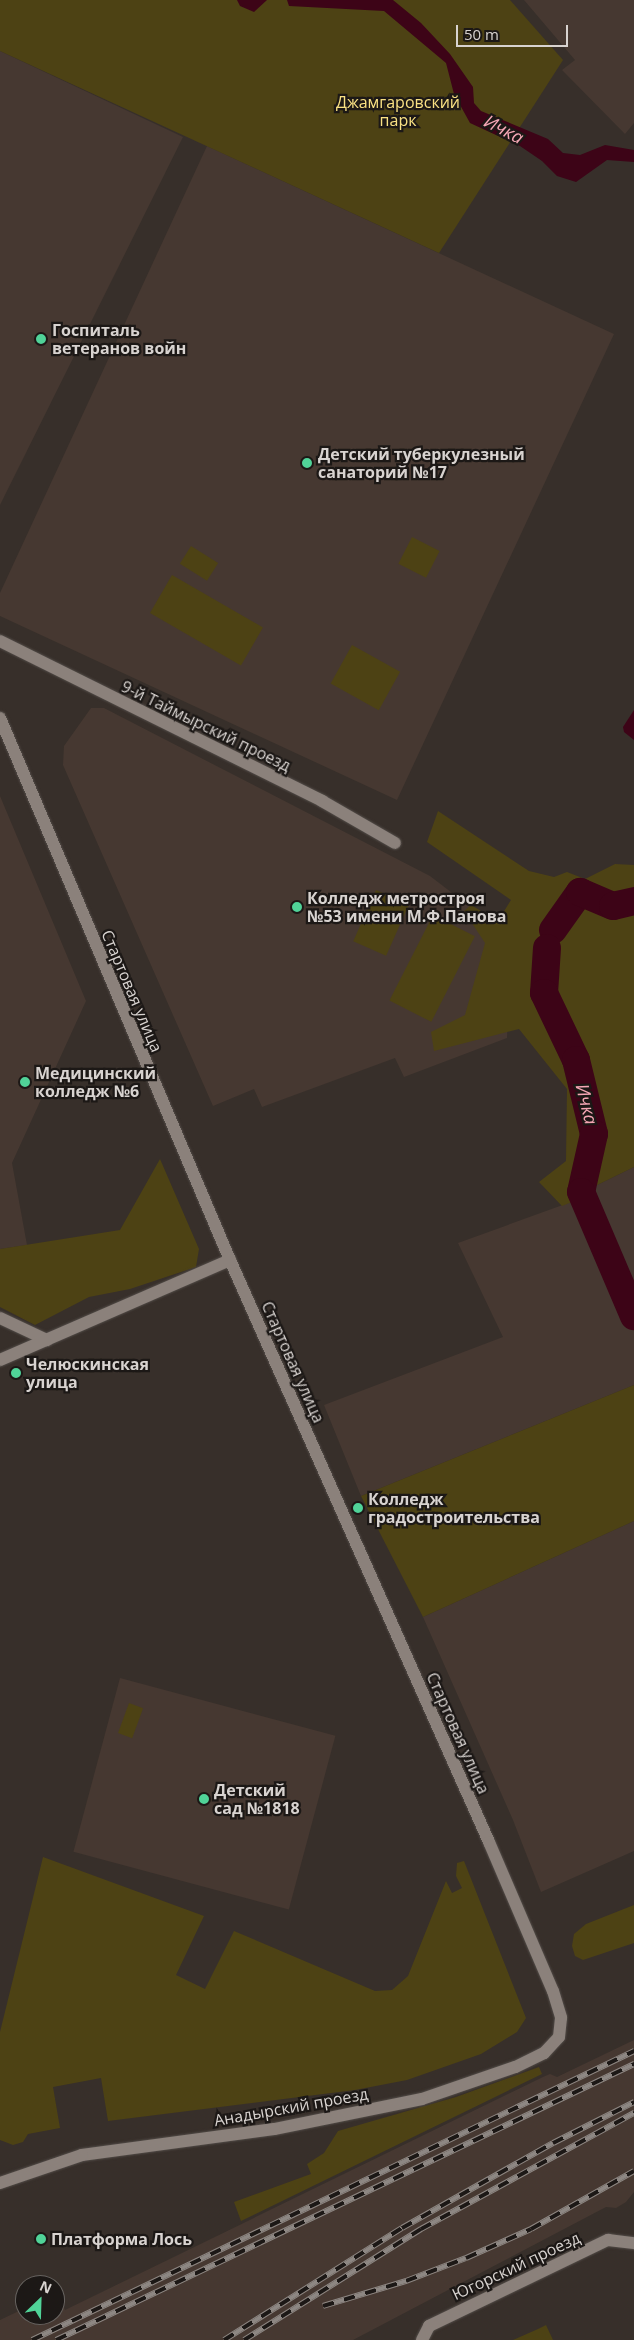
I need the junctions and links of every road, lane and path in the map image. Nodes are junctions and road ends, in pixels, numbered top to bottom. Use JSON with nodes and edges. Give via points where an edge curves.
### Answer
{"nodes":[{"id":1,"x":0,"y":641,"type":"edge"},
{"id":2,"x":0,"y":718,"type":"edge"},
{"id":3,"x":395,"y":843,"type":"dead end"},
{"id":4,"x":230,"y":1260,"type":"junction"},
{"id":5,"x":0,"y":1318,"type":"edge"},
{"id":6,"x":47,"y":1340,"type":"junction"},
{"id":7,"x":0,"y":1360,"type":"edge"},
{"id":8,"x":561,"y":2018,"type":"joint"},
{"id":9,"x":0,"y":2184,"type":"edge"},
{"id":10,"x":634,"y":2243,"type":"edge"},
{"id":11,"x":422,"y":2340,"type":"edge"}],
"edges":[{"from":1,"to":3,"type":"street","name":"9-й Таймырский проезд","via":[[322,802]]},
{"from":2,"to":4,"type":"street","name":"Стартовая улица"},
{"from":4,"to":6,"type":"street"},
{"from":4,"to":8,"type":"street","name":"Стартовая улица","via":[[489,1842],[553,1991]]},
{"from":5,"to":6,"type":"street"},
{"from":6,"to":7,"type":"street"},
{"from":8,"to":9,"type":"street","name":"Анадырский проезд","via":[[559,2037],[544,2053],[515,2067],[422,2099],[274,2129],[82,2155]]},
{"from":10,"to":11,"type":"street","name":"Югорский проезд","via":[[608,2240],[429,2326]]}]}
